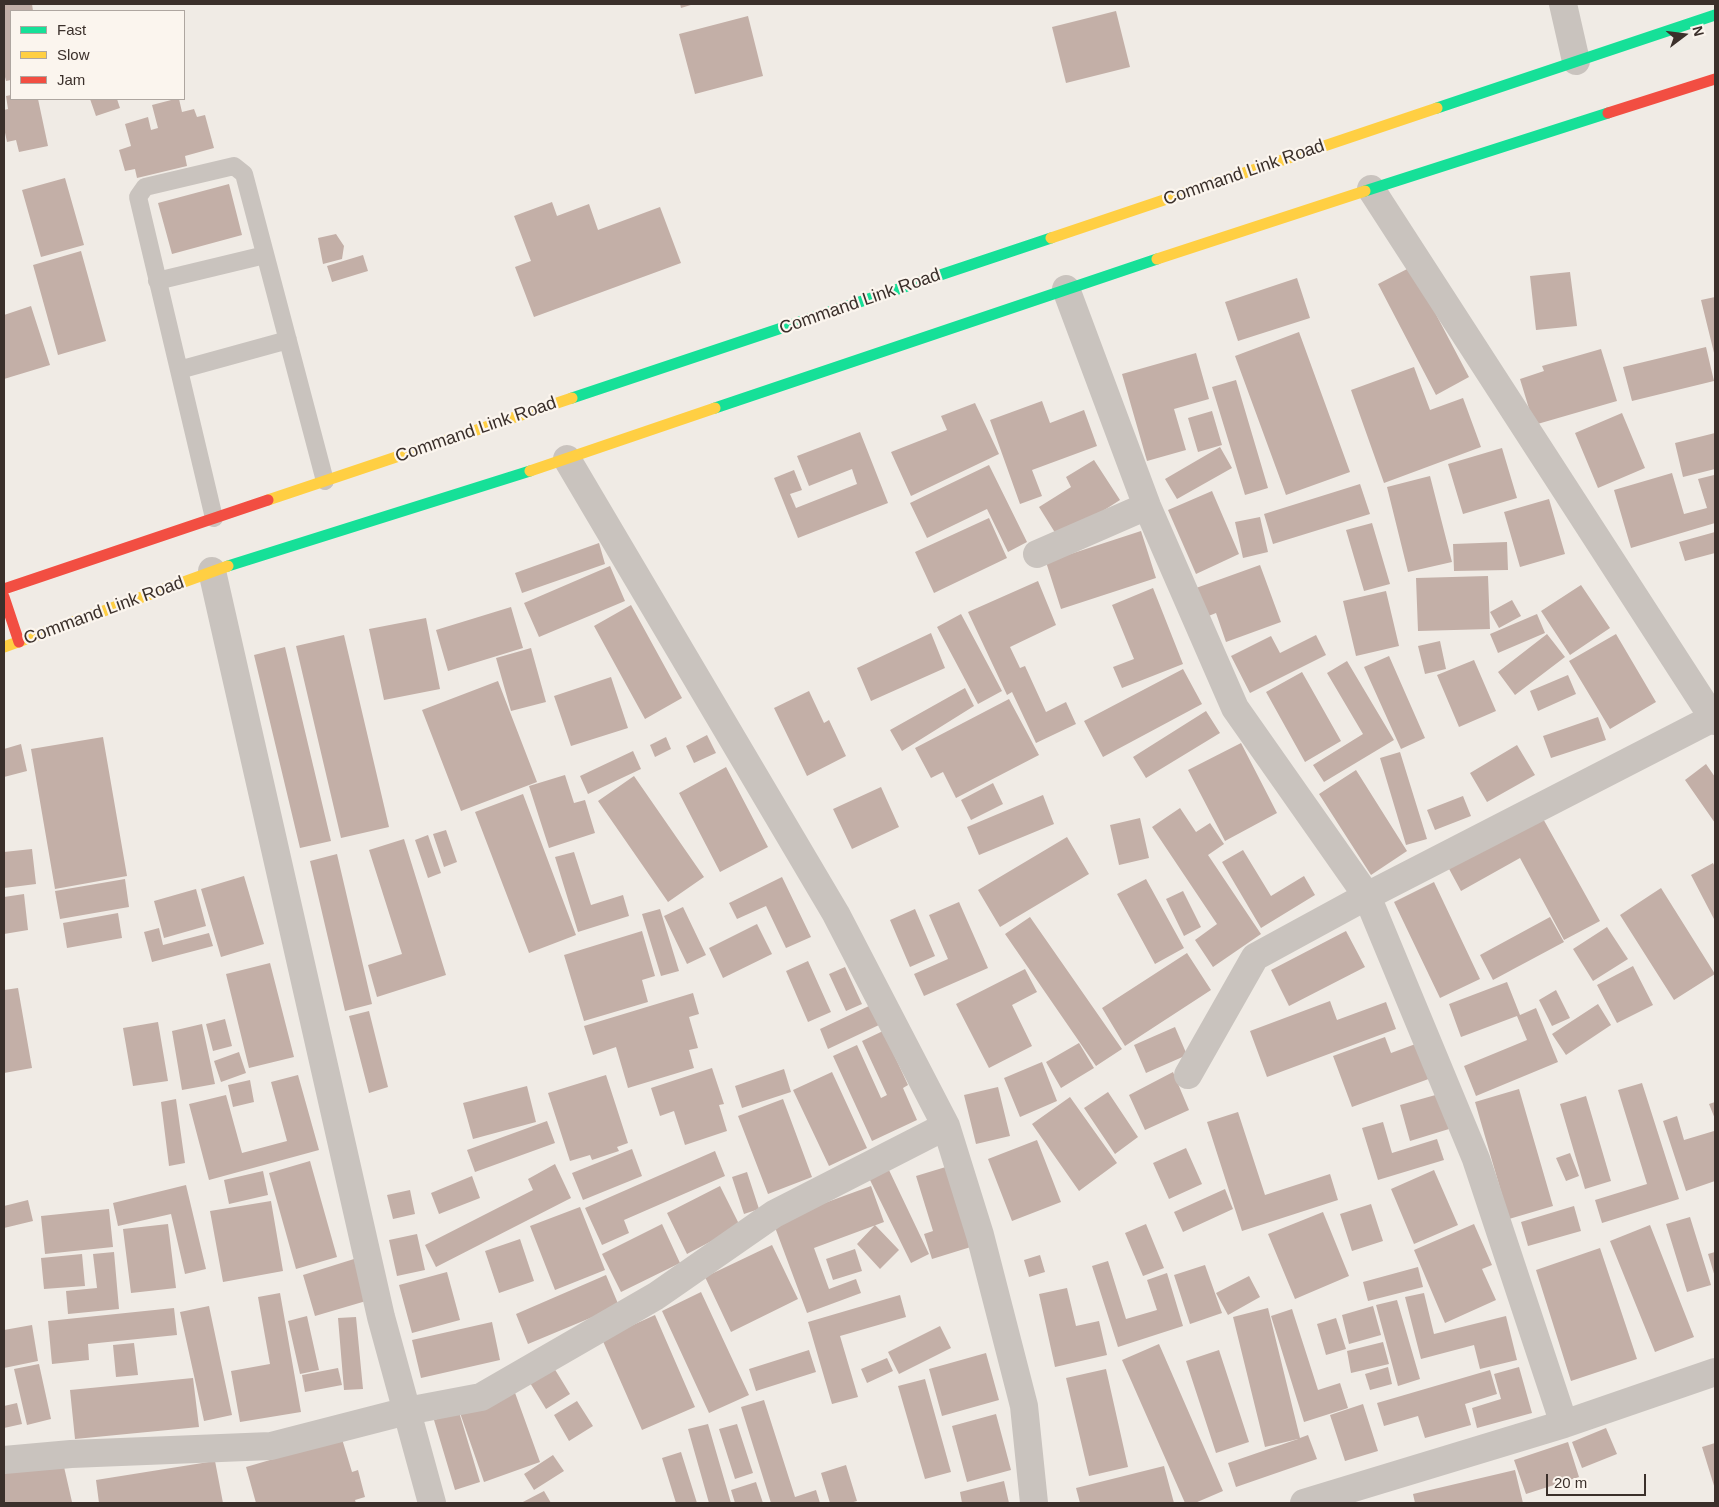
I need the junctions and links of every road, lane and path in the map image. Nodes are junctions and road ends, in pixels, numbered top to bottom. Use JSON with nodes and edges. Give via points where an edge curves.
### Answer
{"nodes":[{"id":1,"x":1563,"y":4,"type":"edge"},
{"id":2,"x":1715,"y":14,"type":"edge"},
{"id":3,"x":1576,"y":61,"type":"junction"},
{"id":4,"x":1715,"y":79,"type":"edge"},
{"id":5,"x":1371,"y":189,"type":"junction"},
{"id":6,"x":265,"y":255,"type":"junction"},
{"id":7,"x":157,"y":281,"type":"junction"},
{"id":8,"x":1066,"y":288,"type":"junction"},
{"id":9,"x":288,"y":340,"type":"junction"},
{"id":10,"x":179,"y":370,"type":"junction"},
{"id":11,"x":567,"y":459,"type":"junction"},
{"id":12,"x":325,"y":481,"type":"junction"},
{"id":13,"x":1147,"y":506,"type":"junction"},
{"id":14,"x":214,"y":518,"type":"junction"},
{"id":15,"x":1037,"y":554,"type":"dead end"},
{"id":16,"x":212,"y":571,"type":"junction"},
{"id":17,"x":4,"y":589,"type":"edge"},
{"id":18,"x":4,"y":598,"type":"edge"},
{"id":19,"x":19,"y":642,"type":"junction"},
{"id":20,"x":4,"y":647,"type":"edge"},
{"id":21,"x":1714,"y":719,"type":"edge"},
{"id":22,"x":1367,"y":896,"type":"junction"},
{"id":23,"x":1188,"y":1075,"type":"dead end"},
{"id":24,"x":946,"y":1126,"type":"junction"},
{"id":25,"x":1715,"y":1372,"type":"edge"},
{"id":26,"x":407,"y":1411,"type":"junction"},
{"id":27,"x":1564,"y":1424,"type":"junction"},
{"id":28,"x":4,"y":1460,"type":"edge"},
{"id":29,"x":432,"y":1503,"type":"edge"},
{"id":30,"x":1034,"y":1503,"type":"edge"},
{"id":31,"x":1304,"y":1503,"type":"edge"}],
"edges":[{"from":1,"to":3,"type":"street"},
{"from":2,"to":3,"type":"main road","name":"Command Link Road"},
{"from":3,"to":12,"type":"main road","name":"Command Link Road"},
{"from":4,"to":5,"type":"main road","name":"Command Link Road"},
{"from":5,"to":8,"type":"main road","name":"Command Link Road"},
{"from":5,"to":21,"type":"street"},
{"from":6,"to":7,"type":"lane"},
{"from":6,"to":7,"type":"lane","via":[[244,174],[234,166],[145,187],[138,197]]},
{"from":6,"to":9,"type":"lane"},
{"from":7,"to":10,"type":"lane"},
{"from":8,"to":11,"type":"main road","name":"Command Link Road"},
{"from":8,"to":13,"type":"street"},
{"from":9,"to":10,"type":"lane"},
{"from":9,"to":12,"type":"lane"},
{"from":10,"to":14,"type":"lane"},
{"from":11,"to":16,"type":"main road","name":"Command Link Road"},
{"from":11,"to":24,"type":"street","via":[[836,914]]},
{"from":12,"to":14,"type":"main road","name":"Command Link Road"},
{"from":13,"to":15,"type":"street"},
{"from":13,"to":22,"type":"street","via":[[1235,708]]},
{"from":14,"to":17,"type":"main road","name":"Command Link Road"},
{"from":16,"to":19,"type":"main road","name":"Command Link Road"},
{"from":16,"to":26,"type":"street","via":[[381,1317]]},
{"from":18,"to":19,"type":"main road"},
{"from":19,"to":20,"type":"main road","name":"Command Link Road"},
{"from":21,"to":22,"type":"street"},
{"from":22,"to":23,"type":"street","via":[[1255,957]]},
{"from":22,"to":27,"type":"street","via":[[1476,1159]]},
{"from":24,"to":26,"type":"street","via":[[774,1214],[656,1296],[481,1398]]},
{"from":24,"to":30,"type":"street","via":[[980,1235],[1024,1406]]},
{"from":25,"to":27,"type":"street"},
{"from":26,"to":28,"type":"street","via":[[271,1446],[80,1453]]},
{"from":26,"to":29,"type":"street"},
{"from":27,"to":31,"type":"street"}]}
